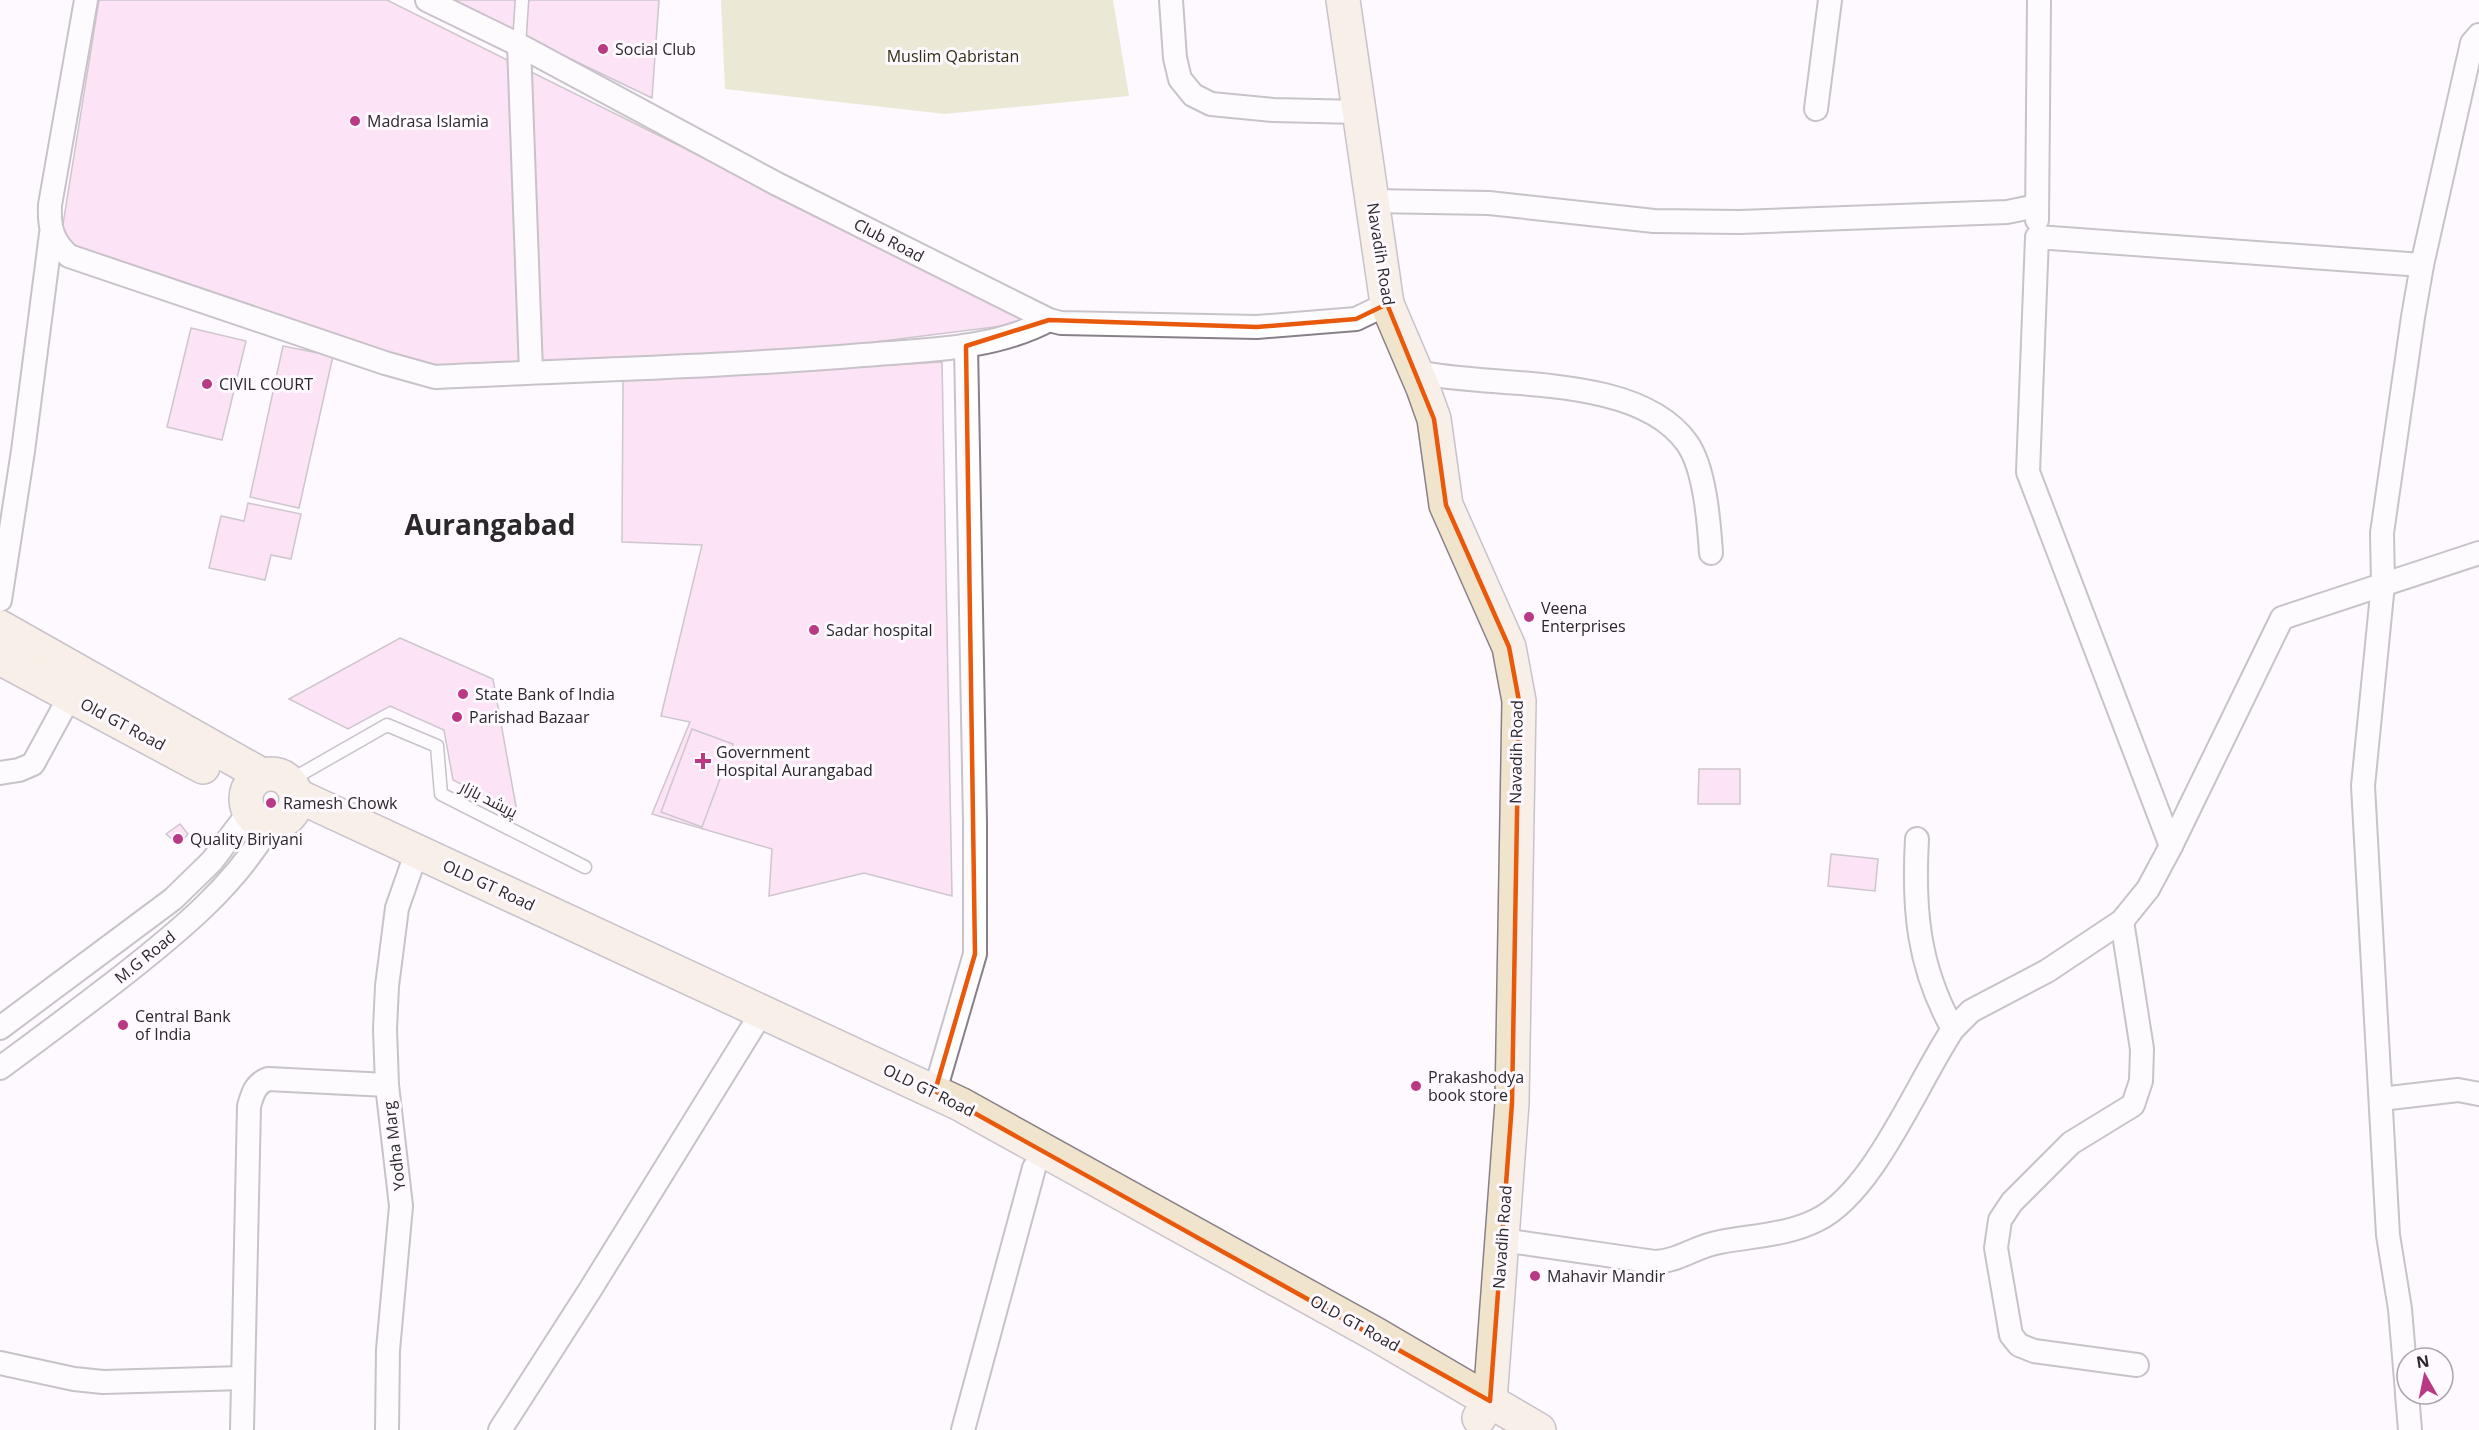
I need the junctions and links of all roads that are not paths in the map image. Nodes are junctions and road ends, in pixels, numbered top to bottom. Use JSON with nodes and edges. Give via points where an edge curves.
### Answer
{"nodes":[{"id":1,"x":86,"y":0,"type":"edge"},
{"id":2,"x":427,"y":0,"type":"edge"},
{"id":3,"x":522,"y":0,"type":"edge"},
{"id":4,"x":1171,"y":0,"type":"edge"},
{"id":5,"x":1343,"y":0,"type":"edge"},
{"id":6,"x":1830,"y":0,"type":"edge"},
{"id":7,"x":2039,"y":0,"type":"edge"},
{"id":8,"x":2479,"y":35,"type":"edge"},
{"id":9,"x":519,"y":45,"type":"junction"},
{"id":10,"x":1816,"y":109,"type":"dead end"},
{"id":11,"x":1359,"y":112,"type":"junction"},
{"id":12,"x":1372,"y":201,"type":"junction"},
{"id":13,"x":2037,"y":207,"type":"junction"},
{"id":14,"x":51,"y":234,"type":"junction"},
{"id":15,"x":2037,"y":237,"type":"junction"},
{"id":16,"x":2422,"y":265,"type":"junction"},
{"id":17,"x":1387,"y":304,"type":"junction"},
{"id":18,"x":1049,"y":320,"type":"junction"},
{"id":19,"x":966,"y":346,"type":"junction"},
{"id":20,"x":531,"y":372,"type":"junction"},
{"id":21,"x":1417,"y":372,"type":"junction"},
{"id":22,"x":1711,"y":553,"type":"dead end"},
{"id":23,"x":2479,"y":553,"type":"edge"},
{"id":24,"x":2383,"y":584,"type":"junction"},
{"id":25,"x":0,"y":600,"type":"edge"},
{"id":26,"x":0,"y":627,"type":"edge"},
{"id":27,"x":0,"y":658,"type":"edge"},
{"id":28,"x":70,"y":696,"type":"junction"},
{"id":29,"x":0,"y":773,"type":"edge"},
{"id":30,"x":272,"y":799,"type":"junction"},
{"id":31,"x":1917,"y":839,"type":"dead end"},
{"id":32,"x":2171,"y":846,"type":"junction"},
{"id":33,"x":414,"y":857,"type":"junction"},
{"id":34,"x":585,"y":867,"type":"dead end"},
{"id":35,"x":2122,"y":921,"type":"junction"},
{"id":36,"x":754,"y":1025,"type":"junction"},
{"id":37,"x":0,"y":1027,"type":"edge"},
{"id":38,"x":1953,"y":1029,"type":"junction"},
{"id":39,"x":0,"y":1068,"type":"edge"},
{"id":40,"x":387,"y":1085,"type":"junction"},
{"id":41,"x":935,"y":1091,"type":"junction"},
{"id":42,"x":2479,"y":1094,"type":"edge"},
{"id":43,"x":2380,"y":1099,"type":"junction"},
{"id":44,"x":1034,"y":1167,"type":"junction"},
{"id":45,"x":1502,"y":1240,"type":"junction"},
{"id":46,"x":2403,"y":1346,"type":"edge"},
{"id":47,"x":0,"y":1363,"type":"edge"},
{"id":48,"x":2138,"y":1365,"type":"dead end"},
{"id":49,"x":243,"y":1378,"type":"junction"},
{"id":50,"x":2408,"y":1406,"type":"edge"},
{"id":51,"x":1488,"y":1416,"type":"edge"},
{"id":52,"x":242,"y":1430,"type":"edge"},
{"id":53,"x":387,"y":1430,"type":"edge"},
{"id":54,"x":500,"y":1430,"type":"edge"},
{"id":55,"x":963,"y":1430,"type":"edge"},
{"id":56,"x":1539,"y":1430,"type":"edge"},
{"id":57,"x":2410,"y":1430,"type":"edge"}],
"edges":[{"from":1,"to":14,"type":"street","via":[[50,205]]},
{"from":2,"to":9,"type":"street","name":"Club Road"},
{"from":3,"to":9,"type":"lane"},
{"from":4,"to":11,"type":"street","via":[[1175,58],[1180,79],[1192,95],[1211,104]]},
{"from":5,"to":11,"type":"main road","name":"Navadih Road"},
{"from":6,"to":10,"type":"street"},
{"from":7,"to":13,"type":"street"},
{"from":8,"to":16,"type":"street","via":[[2472,43]]},
{"from":9,"to":18,"type":"street","name":"Club Road","via":[[777,184]]},
{"from":9,"to":20,"type":"street"},
{"from":11,"to":12,"type":"main road","name":"Navadih Road"},
{"from":12,"to":13,"type":"street","via":[[1489,203],[1654,221],[1740,222],[2007,212]]},
{"from":12,"to":17,"type":"main road","name":"Navadih Road"},
{"from":13,"to":15,"type":"street"},
{"from":14,"to":20,"type":"street","via":[[69,256],[413,372],[435,377]]},
{"from":14,"to":25,"type":"street"},
{"from":15,"to":16,"type":"street"},
{"from":15,"to":32,"type":"street","via":[[2028,472]]},
{"from":16,"to":24,"type":"street","via":[[2382,533]]},
{"from":17,"to":18,"type":"street","name":"Club Road","via":[[1356,319],[1257,327]]},
{"from":17,"to":21,"type":"main road","name":"Navadih Road"},
{"from":18,"to":19,"type":"street","via":[[1032,329]]},
{"from":19,"to":20,"type":"street","via":[[800,360]]},
{"from":19,"to":41,"type":"street","via":[[975,954]]},
{"from":21,"to":22,"type":"street","via":[[1597,393],[1638,406],[1669,423],[1688,444],[1698,469],[1709,514]]},
{"from":21,"to":45,"type":"main road","name":"Navadih Road","via":[[1434,418],[1446,505],[1509,647],[1519,701],[1512,1103]]},
{"from":23,"to":24,"type":"street"},
{"from":24,"to":32,"type":"street","via":[[2282,618]]},
{"from":24,"to":43,"type":"street","via":[[2363,786]]},
{"from":26,"to":30,"type":"main road","name":"OLD GT Road"},
{"from":27,"to":28,"type":"main road","name":"Old GT Road"},
{"from":28,"to":29,"type":"street","via":[[33,764]]},
{"from":28,"to":30,"type":"main road","name":"Old GT Road"},
{"from":30,"to":33,"type":"main road","name":"OLD GT Road"},
{"from":30,"to":34,"type":"lane","name":"پریشد بازار","via":[[387,725],[437,746],[441,794]]},
{"from":30,"to":37,"type":"street","name":"M.G Road","via":[[173,899]]},
{"from":30,"to":39,"type":"street","name":"M.G Road","via":[[254,853],[188,922]]},
{"from":31,"to":38,"type":"street","via":[[1918,932],[1940,1007]]},
{"from":32,"to":35,"type":"street","via":[[2148,890]]},
{"from":33,"to":36,"type":"main road","name":"OLD GT Road"},
{"from":33,"to":40,"type":"street","name":"Yodha Marg","via":[[397,908],[387,986]]},
{"from":33,"to":41,"type":"main road","name":"OLD GT Road"},
{"from":35,"to":38,"type":"street","via":[[2047,971],[1971,1011]]},
{"from":35,"to":48,"type":"street","via":[[2142,1049],[2141,1081],[2133,1105],[2071,1143],[2012,1202],[2000,1220],[1996,1248],[2012,1335],[2019,1345],[2034,1352]]},
{"from":36,"to":44,"type":"main road","name":"OLD GT Road"},
{"from":36,"to":54,"type":"street"},
{"from":38,"to":45,"type":"street","via":[[1877,1160],[1838,1208],[1817,1220],[1798,1228],[1715,1242],[1670,1261],[1655,1262]]},
{"from":40,"to":49,"type":"street","via":[[268,1079],[259,1083],[252,1094]]},
{"from":40,"to":53,"type":"street","name":"Yodha Marg","via":[[401,1206],[388,1350]]},
{"from":41,"to":51,"type":"main road","name":"OLD GT Road","via":[[1377,1335]]},
{"from":42,"to":43,"type":"street","via":[[2458,1090]]},
{"from":43,"to":46,"type":"street","via":[[2388,1235]]},
{"from":44,"to":51,"type":"main road","name":"OLD GT Road"},
{"from":44,"to":55,"type":"street"},
{"from":45,"to":51,"type":"main road","name":"Navadih Road"},
{"from":47,"to":49,"type":"street","via":[[103,1382]]},
{"from":49,"to":52,"type":"street"},
{"from":50,"to":57,"type":"street"},
{"from":51,"to":56,"type":"main road","name":"OLD GT Road"}]}
